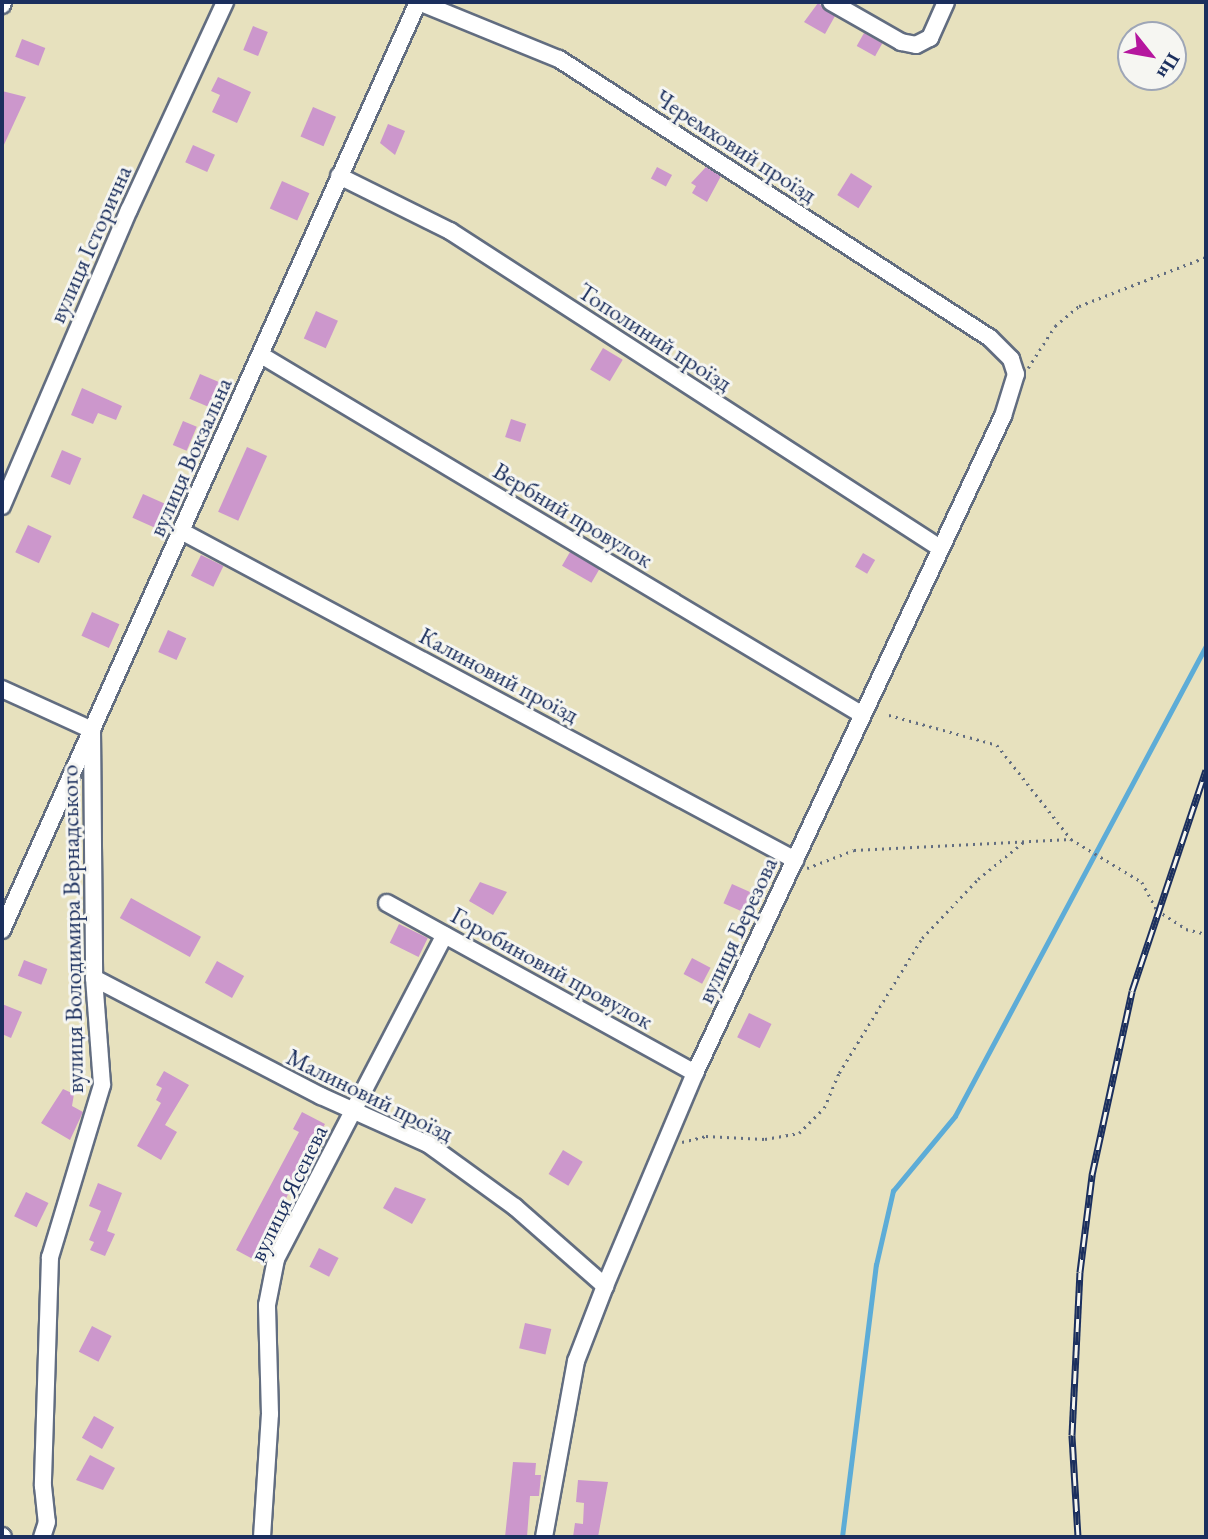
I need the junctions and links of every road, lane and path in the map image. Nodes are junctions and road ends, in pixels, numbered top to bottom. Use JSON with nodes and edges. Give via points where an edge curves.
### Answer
{"nodes":[{"id":1,"x":225,"y":2,"type":"edge"},
{"id":2,"x":418,"y":2,"type":"edge"},
{"id":3,"x":831,"y":2,"type":"edge"},
{"id":4,"x":946,"y":2,"type":"edge"},
{"id":5,"x":339,"y":176,"type":"junction"},
{"id":6,"x":1206,"y":257,"type":"edge"},
{"id":7,"x":261,"y":355,"type":"junction"},
{"id":8,"x":1014,"y":391,"type":"junction"},
{"id":9,"x":2,"y":506,"type":"edge"},
{"id":10,"x":181,"y":531,"type":"junction"},
{"id":11,"x":940,"y":548,"type":"junction"},
{"id":12,"x":2,"y":689,"type":"edge"},
{"id":13,"x":861,"y":714,"type":"junction"},
{"id":14,"x":889,"y":715,"type":"dead end"},
{"id":15,"x":92,"y":730,"type":"junction"},
{"id":16,"x":1071,"y":839,"type":"junction"},
{"id":17,"x":1026,"y":840,"type":"junction"},
{"id":18,"x":795,"y":860,"type":"junction"},
{"id":19,"x":788,"y":875,"type":"junction"},
{"id":20,"x":387,"y":904,"type":"dead end"},
{"id":21,"x":2,"y":930,"type":"edge"},
{"id":22,"x":445,"y":934,"type":"junction"},
{"id":23,"x":1206,"y":934,"type":"edge"},
{"id":24,"x":94,"y":978,"type":"junction"},
{"id":25,"x":695,"y":1073,"type":"junction"},
{"id":26,"x":354,"y":1111,"type":"junction"},
{"id":27,"x":664,"y":1147,"type":"junction"},
{"id":28,"x":605,"y":1286,"type":"junction"},
{"id":29,"x":42,"y":1537,"type":"edge"},
{"id":30,"x":262,"y":1537,"type":"edge"},
{"id":31,"x":544,"y":1537,"type":"edge"}],
"edges":[{"from":1,"to":9,"type":"street","name":"вулиця Історична","via":[[129,210]]},
{"from":2,"to":5,"type":"street","name":"вулиця Вокзальна"},
{"from":2,"to":8,"type":"street","name":"Черемховий проїзд","via":[[559,59],[990,338],[1011,359],[1016,374]]},
{"from":3,"to":4,"type":"street","via":[[916,46],[930,38]]},
{"from":5,"to":7,"type":"street","name":"вулиця Вокзальна"},
{"from":5,"to":11,"type":"street","name":"Тополиний проїзд","via":[[450,231]]},
{"from":6,"to":8,"type":"path","via":[[1079,306],[1055,326]]},
{"from":7,"to":10,"type":"street","name":"вулиця Вокзальна"},
{"from":7,"to":13,"type":"street","name":"Вербний провулок"},
{"from":8,"to":11,"type":"street","name":"вулиця Березова"},
{"from":10,"to":15,"type":"street","name":"вулиця Вокзальна"},
{"from":10,"to":18,"type":"street","name":"Калиновий проїзд"},
{"from":11,"to":13,"type":"street","name":"вулиця Березова"},
{"from":12,"to":15,"type":"street"},
{"from":13,"to":18,"type":"street","name":"вулиця Березова"},
{"from":14,"to":16,"type":"path","via":[[997,744]]},
{"from":15,"to":21,"type":"street","name":"вулиця Вокзальна"},
{"from":15,"to":24,"type":"street","name":"вулиця Володимира Вернадського"},
{"from":16,"to":17,"type":"path"},
{"from":16,"to":23,"type":"path","via":[[1142,883],[1157,909],[1186,929]]},
{"from":17,"to":19,"type":"path","via":[[854,850]]},
{"from":17,"to":27,"type":"path","via":[[978,879],[922,938],[839,1073],[824,1108],[799,1133],[765,1139],[706,1136]]},
{"from":18,"to":19,"type":"street","name":"вулиця Березова"},
{"from":19,"to":25,"type":"street","name":"вулиця Березова"},
{"from":20,"to":22,"type":"street","name":"Горобиновий провулок"},
{"from":22,"to":25,"type":"street","name":"Горобиновий провулок"},
{"from":22,"to":26,"type":"street","name":"вулиця Ясенева"},
{"from":24,"to":26,"type":"street","name":"Малиновий проїзд","via":[[172,1022]]},
{"from":24,"to":29,"type":"street","name":"вулиця Володимира Вернадського","via":[[102,1085],[50,1257],[43,1486],[47,1522]]},
{"from":25,"to":27,"type":"street","name":"вулиця Березова"},
{"from":26,"to":28,"type":"street","name":"Малиновий проїзд","via":[[428,1144],[515,1208]]},
{"from":26,"to":30,"type":"street","name":"вулиця Ясенева","via":[[286,1238],[271,1279],[266,1354],[268,1496]]},
{"from":27,"to":28,"type":"street","name":"вулиця Березова"},
{"from":28,"to":31,"type":"street","name":"вулиця Березова","via":[[576,1361]]}]}
